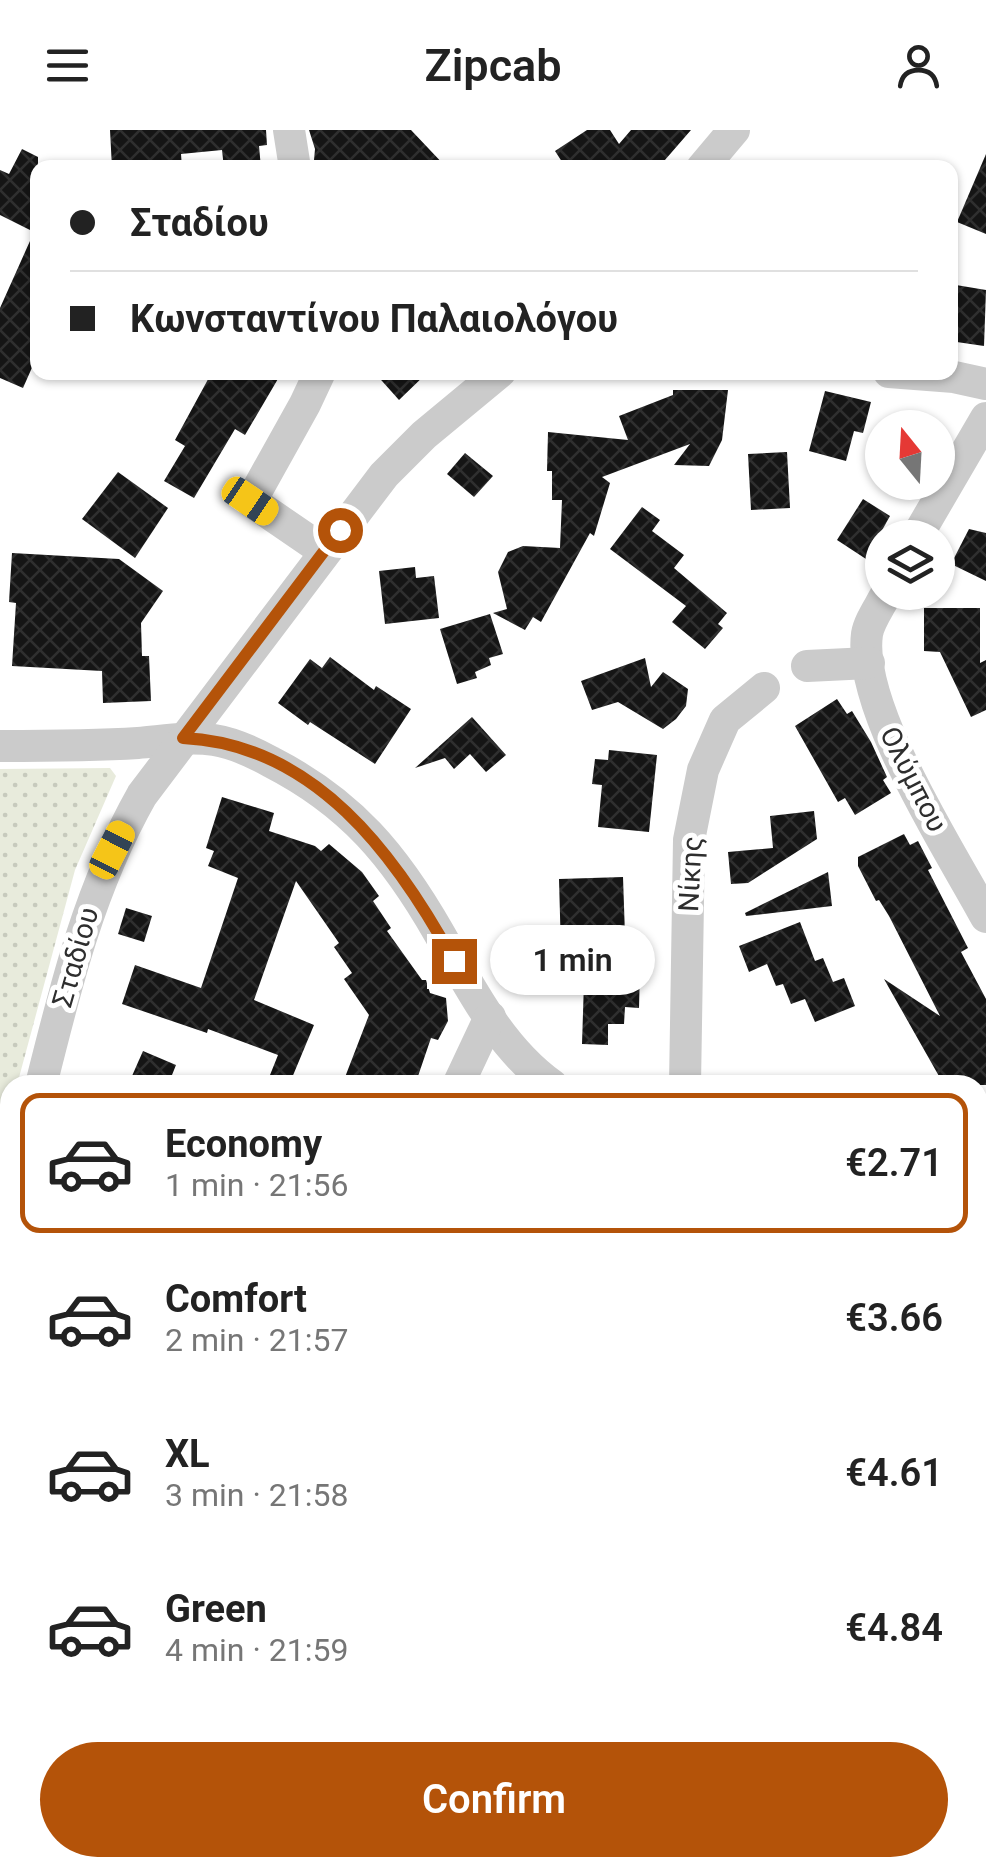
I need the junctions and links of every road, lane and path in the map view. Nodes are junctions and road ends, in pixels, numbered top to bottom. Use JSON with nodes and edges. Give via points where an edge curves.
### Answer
{"nodes":[{"id":1,"x":289,"y":130,"type":"edge"},
{"id":2,"x":734,"y":130,"type":"edge"},
{"id":3,"x":293,"y":160,"type":"edge"},
{"id":4,"x":709,"y":160,"type":"edge"},
{"id":5,"x":958,"y":378,"type":"edge"},
{"id":6,"x":316,"y":380,"type":"edge"},
{"id":7,"x":491,"y":380,"type":"edge"},
{"id":8,"x":986,"y":384,"type":"edge"},
{"id":9,"x":986,"y":418,"type":"edge"},
{"id":10,"x":926,"y":520,"type":"edge"},
{"id":11,"x":324,"y":551,"type":"junction"},
{"id":12,"x":881,"y":610,"type":"edge"},
{"id":13,"x":868,"y":648,"type":"junction"},
{"id":14,"x":807,"y":666,"type":"dead end"},
{"id":15,"x":764,"y":688,"type":"dead end"},
{"id":16,"x":183,"y":738,"type":"junction"},
{"id":17,"x":0,"y":746,"type":"edge"},
{"id":18,"x":986,"y":917,"type":"edge"},
{"id":19,"x":490,"y":1017,"type":"junction"},
{"id":20,"x":43,"y":1075,"type":"edge"},
{"id":21,"x":463,"y":1075,"type":"edge"},
{"id":22,"x":540,"y":1075,"type":"edge"},
{"id":23,"x":685,"y":1075,"type":"edge"}],
"edges":[{"from":1,"to":3,"type":"street"},
{"from":2,"to":4,"type":"street"},
{"from":5,"to":8,"type":"street"},
{"from":6,"to":11,"type":"street","via":[[250,501]]},
{"from":7,"to":11,"type":"street","name":"Σταδίου","via":[[404,454]]},
{"from":9,"to":10,"type":"street"},
{"from":11,"to":16,"type":"street","name":"Σταδίου"},
{"from":12,"to":13,"type":"street"},
{"from":13,"to":14,"type":"street"},
{"from":13,"to":18,"type":"street","name":"Ολύμπου","via":[[872,691],[897,754]]},
{"from":15,"to":23,"type":"street","name":"Νίκης","via":[[724,720],[704,770],[689,840]]},
{"from":16,"to":17,"type":"street"},
{"from":16,"to":19,"type":"street","via":[[248,750],[348,812],[412,890]]},
{"from":16,"to":20,"type":"street","name":"Σταδίου","via":[[142,795],[102,874]]},
{"from":19,"to":21,"type":"street"},
{"from":19,"to":22,"type":"street"}]}
